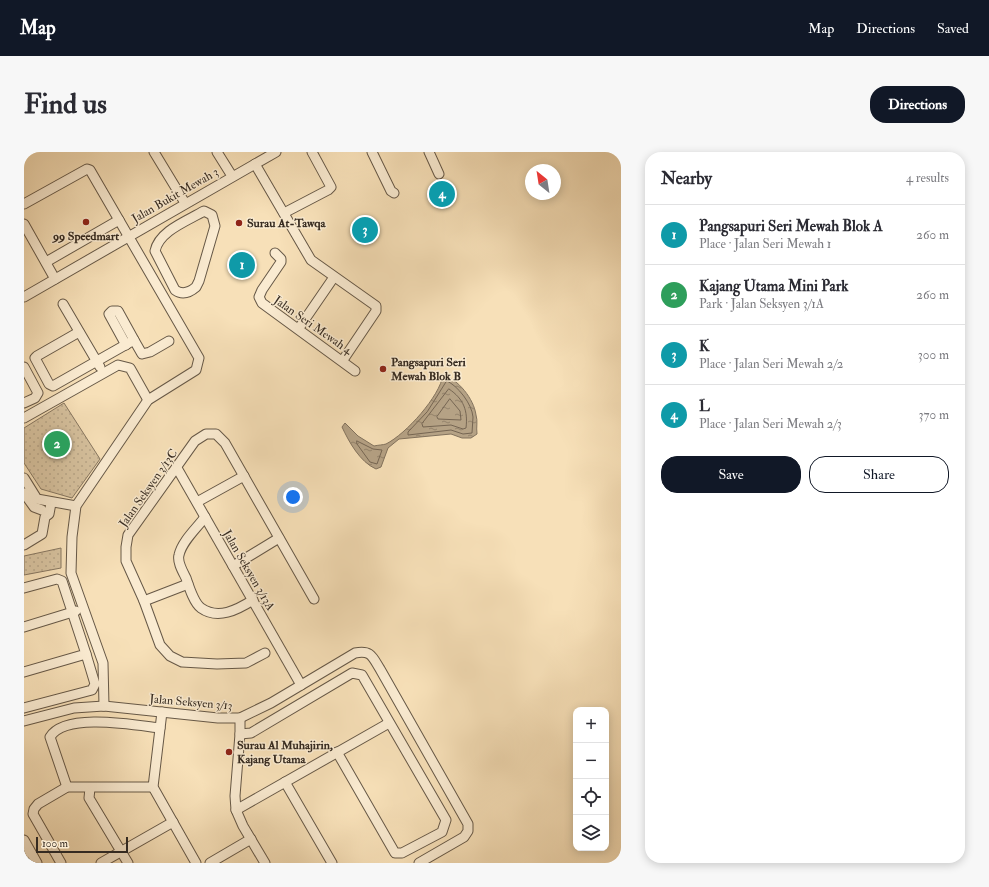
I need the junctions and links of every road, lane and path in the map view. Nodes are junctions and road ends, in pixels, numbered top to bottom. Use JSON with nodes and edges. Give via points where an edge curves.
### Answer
{"nodes":[{"id":1,"x":154,"y":152,"type":"edge"},
{"id":2,"x":217,"y":152,"type":"edge"},
{"id":3,"x":276,"y":152,"type":"edge"},
{"id":4,"x":312,"y":152,"type":"edge"},
{"id":5,"x":372,"y":152,"type":"edge"},
{"id":6,"x":429,"y":152,"type":"edge"},
{"id":7,"x":255,"y":164,"type":"junction"},
{"id":8,"x":439,"y":174,"type":"dead end"},
{"id":9,"x":232,"y":176,"type":"junction"},
{"id":10,"x":394,"y":193,"type":"dead end"},
{"id":11,"x":24,"y":204,"type":"edge"},
{"id":12,"x":181,"y":205,"type":"junction"},
{"id":13,"x":284,"y":213,"type":"junction"},
{"id":14,"x":119,"y":220,"type":"junction"},
{"id":15,"x":187,"y":221,"type":"junction"},
{"id":16,"x":24,"y":224,"type":"edge"},
{"id":17,"x":128,"y":236,"type":"junction"},
{"id":18,"x":275,"y":253,"type":"dead end"},
{"id":19,"x":46,"y":262,"type":"junction"},
{"id":20,"x":334,"y":277,"type":"junction"},
{"id":21,"x":55,"y":279,"type":"junction"},
{"id":22,"x":24,"y":297,"type":"edge"},
{"id":23,"x":63,"y":304,"type":"dead end"},
{"id":24,"x":299,"y":328,"type":"junction"},
{"id":25,"x":79,"y":332,"type":"junction"},
{"id":26,"x":134,"y":340,"type":"junction"},
{"id":27,"x":169,"y":341,"type":"dead end"},
{"id":28,"x":126,"y":345,"type":"junction"},
{"id":29,"x":343,"y":360,"type":"junction"},
{"id":30,"x":97,"y":362,"type":"junction"},
{"id":31,"x":24,"y":367,"type":"edge"},
{"id":32,"x":355,"y":370,"type":"dead end"},
{"id":33,"x":103,"y":374,"type":"junction"},
{"id":34,"x":148,"y":400,"type":"junction"},
{"id":35,"x":24,"y":403,"type":"edge"},
{"id":36,"x":24,"y":418,"type":"edge"},
{"id":37,"x":177,"y":468,"type":"junction"},
{"id":38,"x":244,"y":476,"type":"junction"},
{"id":39,"x":24,"y":478,"type":"edge"},
{"id":40,"x":24,"y":493,"type":"edge"},
{"id":41,"x":48,"y":502,"type":"junction"},
{"id":42,"x":197,"y":502,"type":"junction"},
{"id":43,"x":76,"y":506,"type":"junction"},
{"id":44,"x":43,"y":514,"type":"junction"},
{"id":45,"x":205,"y":517,"type":"junction"},
{"id":46,"x":279,"y":538,"type":"junction"},
{"id":47,"x":24,"y":545,"type":"edge"},
{"id":48,"x":233,"y":566,"type":"junction"},
{"id":49,"x":188,"y":584,"type":"junction"},
{"id":50,"x":24,"y":588,"type":"edge"},
{"id":51,"x":314,"y":599,"type":"dead end"},
{"id":52,"x":253,"y":600,"type":"junction"},
{"id":53,"x":144,"y":601,"type":"junction"},
{"id":54,"x":85,"y":608,"type":"junction"},
{"id":55,"x":72,"y":613,"type":"junction"},
{"id":56,"x":24,"y":627,"type":"edge"},
{"id":57,"x":265,"y":653,"type":"dead end"},
{"id":58,"x":86,"y":654,"type":"junction"},
{"id":59,"x":24,"y":672,"type":"edge"},
{"id":60,"x":301,"y":685,"type":"junction"},
{"id":61,"x":104,"y":706,"type":"junction"},
{"id":62,"x":24,"y":708,"type":"edge"},
{"id":63,"x":162,"y":712,"type":"junction"},
{"id":64,"x":240,"y":718,"type":"junction"},
{"id":65,"x":24,"y":721,"type":"edge"},
{"id":66,"x":389,"y":723,"type":"junction"},
{"id":67,"x":160,"y":728,"type":"junction"},
{"id":68,"x":240,"y":734,"type":"junction"},
{"id":69,"x":337,"y":752,"type":"junction"},
{"id":70,"x":284,"y":782,"type":"junction"},
{"id":71,"x":153,"y":787,"type":"junction"},
{"id":72,"x":67,"y":788,"type":"junction"},
{"id":73,"x":90,"y":788,"type":"junction"},
{"id":74,"x":236,"y":810,"type":"junction"},
{"id":75,"x":173,"y":822,"type":"junction"},
{"id":76,"x":251,"y":839,"type":"junction"},
{"id":77,"x":24,"y":840,"type":"edge"},
{"id":78,"x":121,"y":852,"type":"junction"},
{"id":79,"x":24,"y":853,"type":"edge"},
{"id":80,"x":24,"y":862,"type":"edge"},
{"id":81,"x":28,"y":863,"type":"edge"},
{"id":82,"x":37,"y":863,"type":"edge"},
{"id":83,"x":61,"y":863,"type":"edge"},
{"id":84,"x":102,"y":863,"type":"edge"},
{"id":85,"x":128,"y":863,"type":"edge"},
{"id":86,"x":196,"y":863,"type":"edge"},
{"id":87,"x":210,"y":863,"type":"edge"},
{"id":88,"x":265,"y":863,"type":"edge"},
{"id":89,"x":332,"y":863,"type":"edge"},
{"id":90,"x":419,"y":863,"type":"edge"}],
"edges":[{"from":1,"to":12,"type":"street"},
{"from":2,"to":9,"type":"street"},
{"from":3,"to":7,"type":"street","name":"Jalan Bukit Mewah 3"},
{"from":4,"to":13,"type":"street","via":[[331,187]]},
{"from":5,"to":10,"type":"street"},
{"from":6,"to":8,"type":"street"},
{"from":7,"to":9,"type":"street","name":"Jalan Bukit Mewah 3"},
{"from":7,"to":13,"type":"street"},
{"from":9,"to":12,"type":"street","name":"Jalan Bukit Mewah 3"},
{"from":11,"to":14,"type":"street","via":[[87,169],[93,174]]},
{"from":12,"to":15,"type":"street"},
{"from":12,"to":17,"type":"street","name":"Jalan Bukit Mewah 3"},
{"from":13,"to":20,"type":"street","via":[[311,260]]},
{"from":14,"to":17,"type":"street"},
{"from":14,"to":19,"type":"street"},
{"from":15,"to":15,"type":"street","via":[[204,211],[212,215],[215,226],[199,281],[191,291],[179,293],[155,251],[163,236]]},
{"from":16,"to":19,"type":"street"},
{"from":17,"to":21,"type":"street","name":"Jalan Bukit Mewah 3"},
{"from":17,"to":34,"type":"street","via":[[199,358],[196,370]]},
{"from":18,"to":24,"type":"street","name":"Jalan Seri Mewah 4","via":[[281,262],[259,297],[262,303]]},
{"from":19,"to":21,"type":"street"},
{"from":20,"to":24,"type":"street"},
{"from":20,"to":29,"type":"street","via":[[376,306],[376,311]]},
{"from":21,"to":22,"type":"street","name":"Jalan Bukit Mewah 3"},
{"from":23,"to":25,"type":"street"},
{"from":24,"to":29,"type":"street","name":"Jalan Seri Mewah 4"},
{"from":25,"to":30,"type":"street"},
{"from":25,"to":30,"type":"street","via":[[35,358],[49,384],[53,386]]},
{"from":26,"to":27,"type":"street","via":[[142,354]]},
{"from":26,"to":28,"type":"street"},
{"from":26,"to":28,"type":"street","via":[[118,311],[112,311],[109,314]]},
{"from":28,"to":30,"type":"street"},
{"from":29,"to":32,"type":"street","name":"Jalan Seri Mewah 4"},
{"from":30,"to":33,"type":"street"},
{"from":31,"to":35,"type":"street","via":[[38,393],[35,398]]},
{"from":33,"to":34,"type":"street","via":[[118,365],[130,368]]},
{"from":33,"to":36,"type":"street"},
{"from":34,"to":43,"type":"street"},
{"from":37,"to":38,"type":"street","name":"Jalan Seksyen 3/13C","via":[[195,441],[206,434],[216,434],[225,443]]},
{"from":37,"to":42,"type":"street","name":"Jalan Seksyen 3/13A"},
{"from":37,"to":53,"type":"street","name":"Jalan Seksyen 3/13C","via":[[128,535],[126,561]]},
{"from":38,"to":42,"type":"street"},
{"from":38,"to":46,"type":"street","name":"Jalan Seksyen 3/13C"},
{"from":39,"to":41,"type":"street","via":[[38,499]]},
{"from":40,"to":44,"type":"street","via":[[34,508]]},
{"from":41,"to":43,"type":"street"},
{"from":41,"to":44,"type":"street"},
{"from":42,"to":45,"type":"street","name":"Jalan Seksyen 3/13A"},
{"from":43,"to":54,"type":"street","via":[[71,573]]},
{"from":44,"to":47,"type":"street","via":[[42,534]]},
{"from":45,"to":48,"type":"street","name":"Jalan Seksyen 3/13A"},
{"from":45,"to":49,"type":"street","via":[[179,554],[178,558]]},
{"from":46,"to":48,"type":"street"},
{"from":46,"to":51,"type":"street","name":"Jalan Seksyen 3/13C"},
{"from":48,"to":52,"type":"street","name":"Jalan Seksyen 3/13A"},
{"from":49,"to":52,"type":"street","via":[[200,608],[213,613],[236,610]]},
{"from":49,"to":53,"type":"street"},
{"from":50,"to":55,"type":"street","via":[[56,579],[62,581]]},
{"from":52,"to":60,"type":"street","name":"Jalan Seksyen 3/13A"},
{"from":53,"to":57,"type":"street","name":"Jalan Seksyen 3/13C","via":[[160,645],[170,656],[182,662],[246,664]]},
{"from":54,"to":55,"type":"street"},
{"from":54,"to":61,"type":"street","via":[[103,663]]},
{"from":55,"to":56,"type":"street"},
{"from":55,"to":58,"type":"street"},
{"from":58,"to":59,"type":"street"},
{"from":58,"to":62,"type":"street","via":[[95,684],[92,690]]},
{"from":60,"to":64,"type":"street","name":"Jalan Seksyen 3/13"},
{"from":60,"to":90,"type":"street","name":"Jalan Seksyen 3/13","via":[[355,653],[364,651],[370,654],[380,669],[468,824],[468,831],[464,837]]},
{"from":61,"to":63,"type":"street","name":"Jalan Seksyen 3/13"},
{"from":61,"to":65,"type":"street","name":"Jalan Seksyen 3/13","via":[[74,708]]},
{"from":63,"to":64,"type":"street","name":"Jalan Seksyen 3/13"},
{"from":63,"to":67,"type":"street"},
{"from":64,"to":68,"type":"street"},
{"from":66,"to":68,"type":"street","via":[[362,675],[352,673],[251,733]]},
{"from":66,"to":69,"type":"street"},
{"from":66,"to":69,"type":"street","via":[[446,820],[442,832],[402,853],[395,854]]},
{"from":67,"to":71,"type":"street"},
{"from":67,"to":72,"type":"street","via":[[74,723],[53,731],[50,737]]},
{"from":68,"to":74,"type":"street"},
{"from":69,"to":70,"type":"street"},
{"from":70,"to":74,"type":"street"},
{"from":70,"to":89,"type":"street"},
{"from":71,"to":73,"type":"street"},
{"from":71,"to":75,"type":"street"},
{"from":72,"to":73,"type":"street"},
{"from":72,"to":83,"type":"street","via":[[38,804],[33,814]]},
{"from":73,"to":78,"type":"street","via":[[89,798]]},
{"from":74,"to":76,"type":"street"},
{"from":75,"to":78,"type":"street"},
{"from":75,"to":86,"type":"street"},
{"from":76,"to":87,"type":"street"},
{"from":76,"to":88,"type":"street"},
{"from":77,"to":82,"type":"street"},
{"from":78,"to":84,"type":"street"},
{"from":78,"to":85,"type":"street"},
{"from":79,"to":80,"type":"street"},
{"from":80,"to":81,"type":"street"}]}
